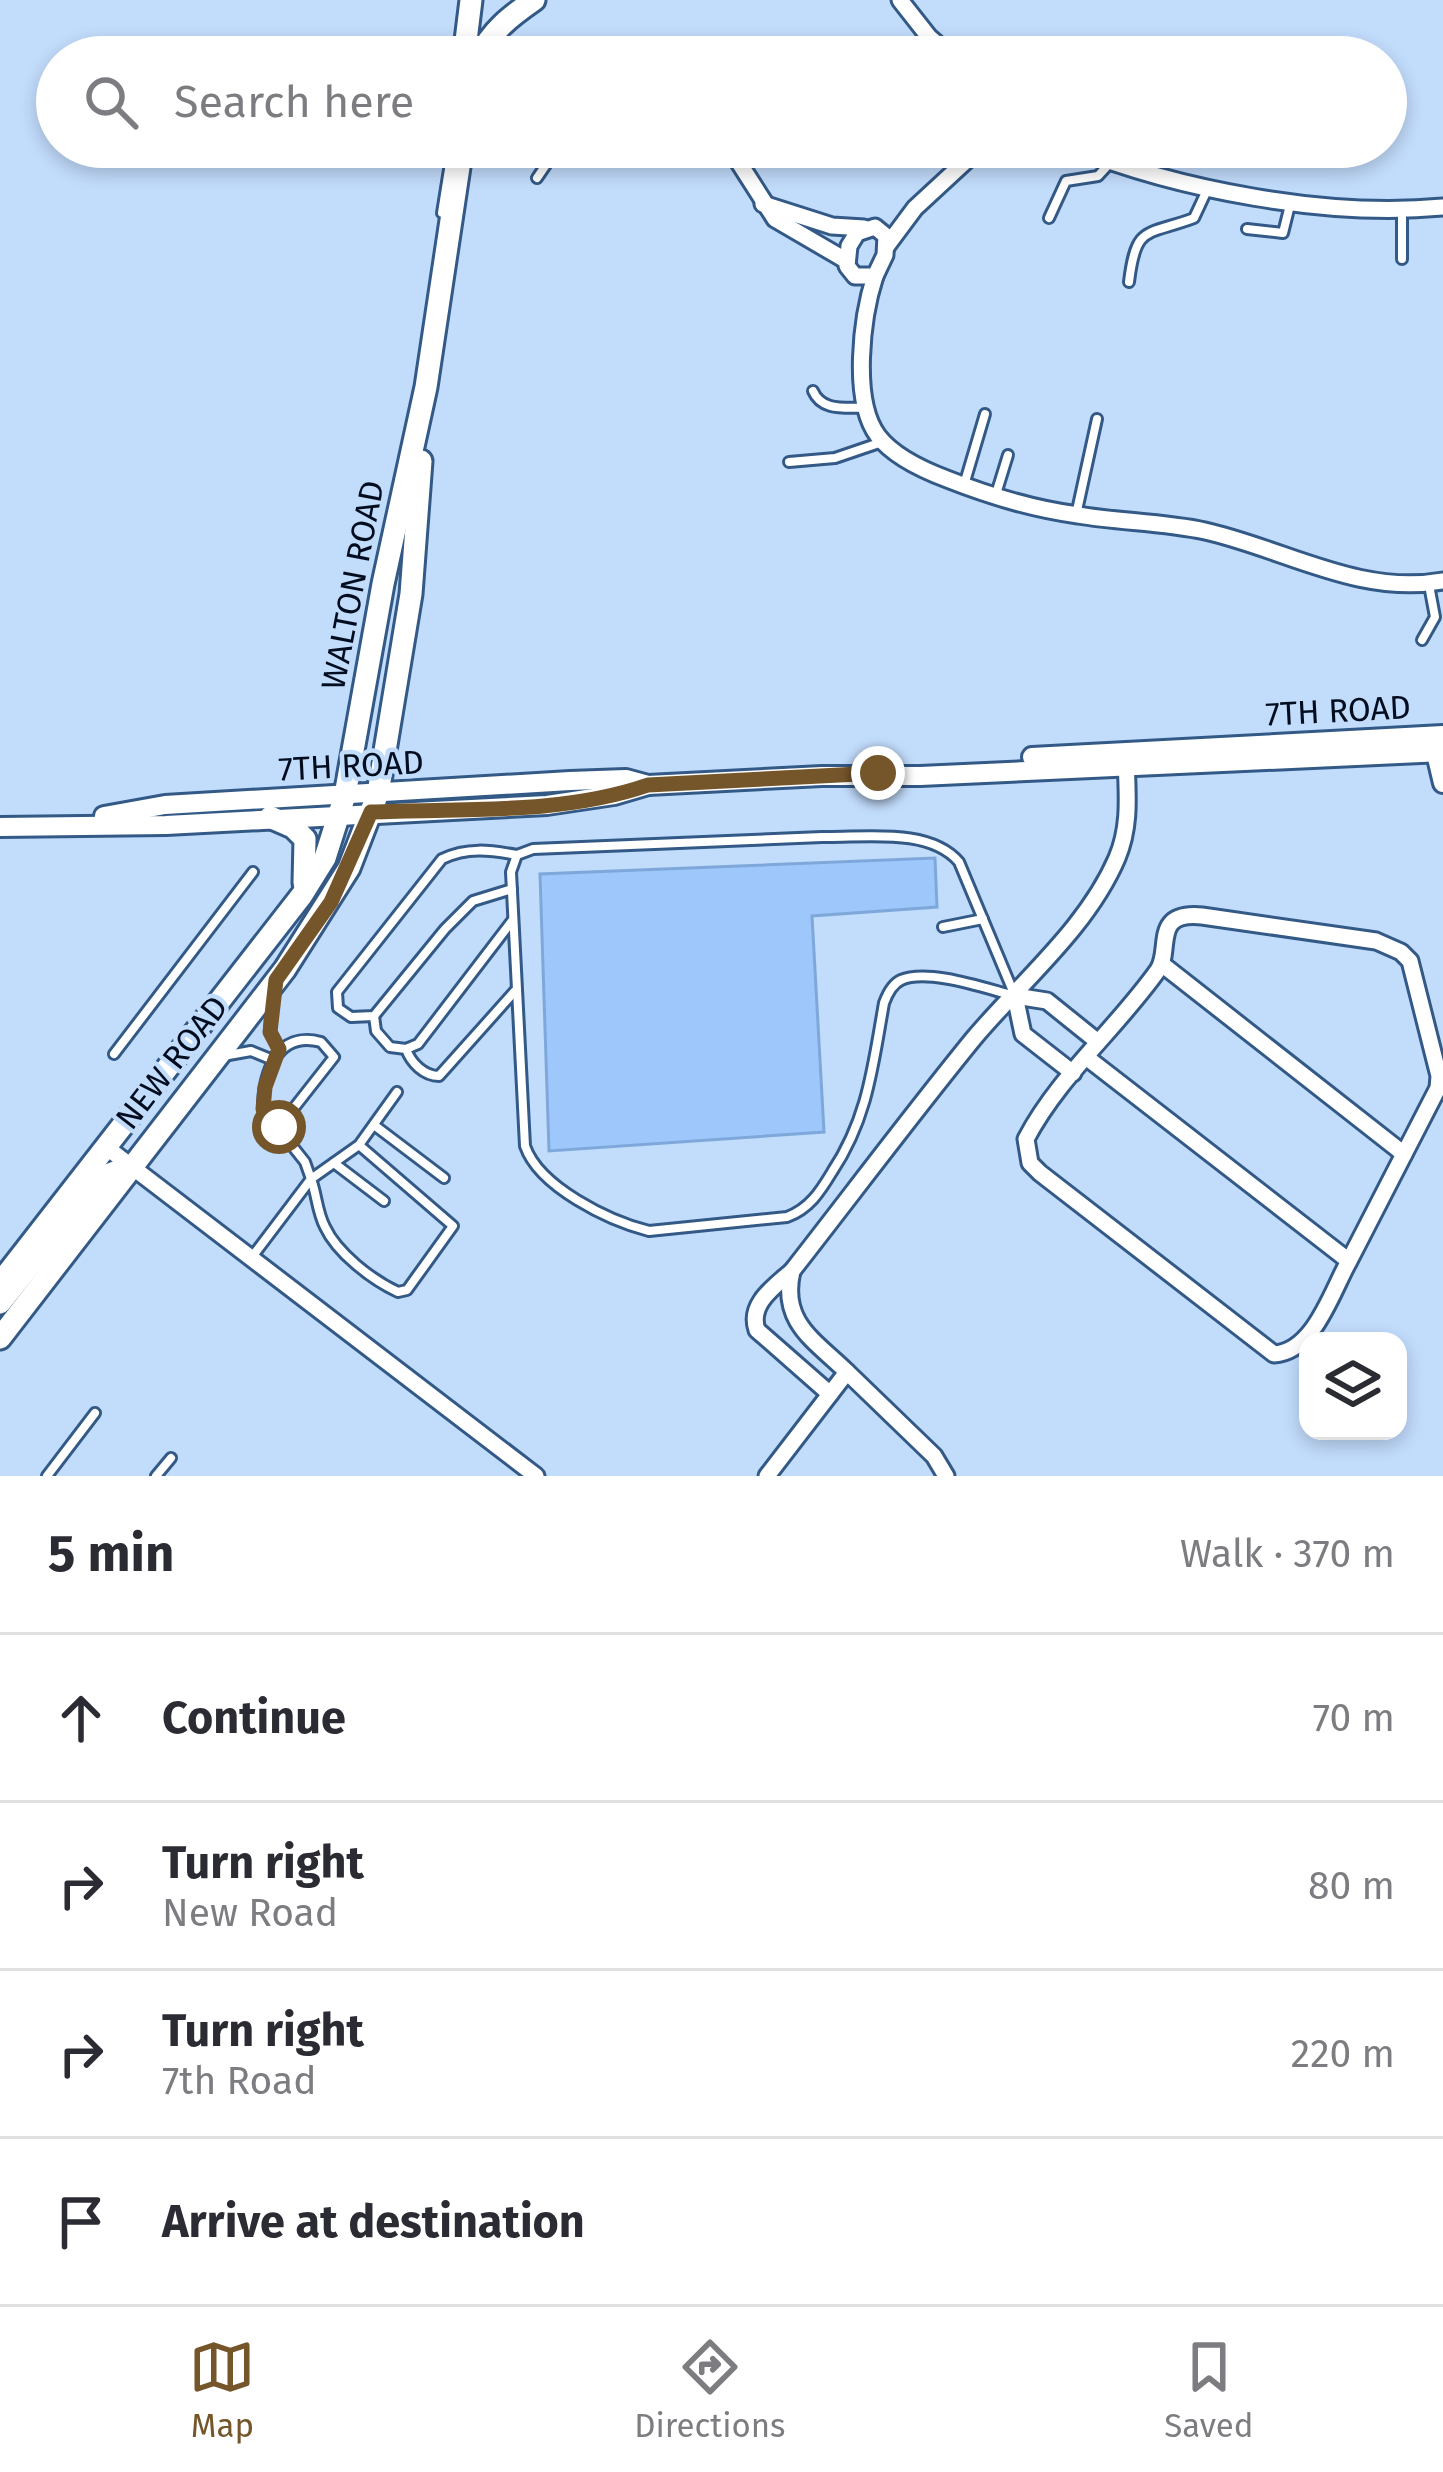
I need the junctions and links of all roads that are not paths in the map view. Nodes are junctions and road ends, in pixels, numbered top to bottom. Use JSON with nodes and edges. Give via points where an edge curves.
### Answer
{"nodes":[{"id":1,"x":471,"y":0,"type":"edge"},
{"id":2,"x":483,"y":0,"type":"edge"},
{"id":3,"x":534,"y":0,"type":"edge"},
{"id":4,"x":906,"y":4,"type":"edge"},
{"id":5,"x":467,"y":36,"type":"edge"},
{"id":6,"x":480,"y":36,"type":"edge"},
{"id":7,"x":492,"y":36,"type":"edge"},
{"id":8,"x":934,"y":36,"type":"edge"},
{"id":9,"x":457,"y":168,"type":"edge"},
{"id":10,"x":544,"y":168,"type":"edge"},
{"id":11,"x":742,"y":168,"type":"edge"},
{"id":12,"x":958,"y":168,"type":"edge"},
{"id":13,"x":1105,"y":168,"type":"edge"},
{"id":14,"x":1129,"y":168,"type":"edge"},
{"id":15,"x":537,"y":178,"type":"dead end"},
{"id":16,"x":1209,"y":187,"type":"junction"},
{"id":17,"x":1291,"y":200,"type":"junction"},
{"id":18,"x":763,"y":204,"type":"junction"},
{"id":19,"x":1443,"y":207,"type":"edge"},
{"id":20,"x":915,"y":208,"type":"junction"},
{"id":21,"x":1402,"y":209,"type":"junction"},
{"id":22,"x":1049,"y":218,"type":"dead end"},
{"id":23,"x":818,"y":222,"type":"junction"},
{"id":24,"x":872,"y":228,"type":"junction"},
{"id":25,"x":1247,"y":229,"type":"dead end"},
{"id":26,"x":811,"y":239,"type":"junction"},
{"id":27,"x":886,"y":247,"type":"junction"},
{"id":28,"x":1402,"y":259,"type":"dead end"},
{"id":29,"x":847,"y":261,"type":"junction"},
{"id":30,"x":866,"y":277,"type":"junction"},
{"id":31,"x":1129,"y":282,"type":"dead end"},
{"id":32,"x":426,"y":387,"type":"junction"},
{"id":33,"x":813,"y":391,"type":"dead end"},
{"id":34,"x":867,"y":407,"type":"junction"},
{"id":35,"x":985,"y":414,"type":"dead end"},
{"id":36,"x":1096,"y":419,"type":"dead end"},
{"id":37,"x":884,"y":441,"type":"junction"},
{"id":38,"x":1008,"y":455,"type":"dead end"},
{"id":39,"x":789,"y":462,"type":"dead end"},
{"id":40,"x":964,"y":485,"type":"junction"},
{"id":41,"x":995,"y":496,"type":"junction"},
{"id":42,"x":1076,"y":515,"type":"junction"},
{"id":43,"x":1436,"y":582,"type":"edge"},
{"id":44,"x":1422,"y":640,"type":"dead end"},
{"id":45,"x":1438,"y":744,"type":"edge"},
{"id":46,"x":1125,"y":757,"type":"junction"},
{"id":47,"x":1443,"y":783,"type":"edge"},
{"id":48,"x":375,"y":803,"type":"junction"},
{"id":49,"x":342,"y":804,"type":"junction"},
{"id":50,"x":270,"y":817,"type":"junction"},
{"id":51,"x":58,"y":824,"type":"junction"},
{"id":52,"x":0,"y":827,"type":"edge"},
{"id":53,"x":517,"y":855,"type":"junction"},
{"id":54,"x":253,"y":872,"type":"dead end"},
{"id":55,"x":512,"y":889,"type":"junction"},
{"id":56,"x":302,"y":895,"type":"junction"},
{"id":57,"x":983,"y":919,"type":"junction"},
{"id":58,"x":513,"y":920,"type":"junction"},
{"id":59,"x":943,"y":927,"type":"dead end"},
{"id":60,"x":1163,"y":965,"type":"junction"},
{"id":61,"x":276,"y":980,"type":"junction"},
{"id":62,"x":516,"y":990,"type":"junction"},
{"id":63,"x":1015,"y":996,"type":"junction"},
{"id":64,"x":374,"y":1016,"type":"junction"},
{"id":65,"x":1098,"y":1042,"type":"junction"},
{"id":66,"x":279,"y":1049,"type":"junction"},
{"id":67,"x":406,"y":1049,"type":"junction"},
{"id":68,"x":113,"y":1054,"type":"dead end"},
{"id":69,"x":216,"y":1057,"type":"junction"},
{"id":70,"x":1086,"y":1057,"type":"junction"},
{"id":71,"x":273,"y":1060,"type":"junction"},
{"id":72,"x":1073,"y":1073,"type":"junction"},
{"id":73,"x":397,"y":1092,"type":"dead end"},
{"id":74,"x":374,"y":1125,"type":"junction"},
{"id":75,"x":279,"y":1127,"type":"junction"},
{"id":76,"x":359,"y":1145,"type":"junction"},
{"id":77,"x":106,"y":1147,"type":"junction"},
{"id":78,"x":1404,"y":1154,"type":"junction"},
{"id":79,"x":334,"y":1162,"type":"junction"},
{"id":80,"x":131,"y":1166,"type":"junction"},
{"id":81,"x":444,"y":1178,"type":"dead end"},
{"id":82,"x":311,"y":1179,"type":"junction"},
{"id":83,"x":384,"y":1201,"type":"dead end"},
{"id":84,"x":251,"y":1258,"type":"junction"},
{"id":85,"x":1348,"y":1261,"type":"junction"},
{"id":86,"x":792,"y":1271,"type":"junction"},
{"id":87,"x":0,"y":1283,"type":"edge"},
{"id":88,"x":0,"y":1303,"type":"edge"},
{"id":89,"x":793,"y":1318,"type":"junction"},
{"id":90,"x":0,"y":1337,"type":"edge"},
{"id":91,"x":771,"y":1343,"type":"junction"},
{"id":92,"x":848,"y":1372,"type":"junction"},
{"id":93,"x":830,"y":1394,"type":"junction"},
{"id":94,"x":95,"y":1413,"type":"dead end"},
{"id":95,"x":171,"y":1458,"type":"dead end"},
{"id":96,"x":47,"y":1476,"type":"edge"},
{"id":97,"x":156,"y":1476,"type":"edge"},
{"id":98,"x":536,"y":1476,"type":"edge"},
{"id":99,"x":767,"y":1476,"type":"edge"},
{"id":100,"x":946,"y":1476,"type":"edge"}],
"edges":[{"from":1,"to":5,"type":"main road"},
{"from":2,"to":6,"type":"main road"},
{"from":3,"to":7,"type":"main road"},
{"from":4,"to":8,"type":"street"},
{"from":9,"to":32,"type":"main road","name":"WALTON ROAD"},
{"from":10,"to":15,"type":"lane"},
{"from":11,"to":18,"type":"street"},
{"from":12,"to":20,"type":"street"},
{"from":13,"to":22,"type":"lane","via":[[1066,182]]},
{"from":14,"to":16,"type":"street"},
{"from":16,"to":17,"type":"street"},
{"from":16,"to":31,"type":"lane","via":[[1194,218],[1142,235]]},
{"from":17,"to":21,"type":"street"},
{"from":17,"to":25,"type":"lane","via":[[1283,233]]},
{"from":18,"to":23,"type":"street"},
{"from":18,"to":26,"type":"street"},
{"from":19,"to":21,"type":"street"},
{"from":20,"to":24,"type":"street"},
{"from":20,"to":27,"type":"street"},
{"from":21,"to":28,"type":"lane"},
{"from":23,"to":24,"type":"street"},
{"from":23,"to":26,"type":"street"},
{"from":24,"to":27,"type":"street","via":[[886,236]]},
{"from":24,"to":29,"type":"street","via":[[853,239]]},
{"from":26,"to":29,"type":"street"},
{"from":27,"to":30,"type":"street"},
{"from":29,"to":30,"type":"street","via":[[849,271]]},
{"from":30,"to":34,"type":"street"},
{"from":32,"to":48,"type":"main road","name":"WALTON ROAD","via":[[412,594]]},
{"from":32,"to":49,"type":"main road","name":"WALTON ROAD"},
{"from":33,"to":34,"type":"lane","via":[[828,406]]},
{"from":34,"to":37,"type":"street"},
{"from":35,"to":40,"type":"lane"},
{"from":36,"to":42,"type":"lane"},
{"from":37,"to":39,"type":"lane","via":[[836,458]]},
{"from":37,"to":40,"type":"street","via":[[911,463]]},
{"from":38,"to":41,"type":"lane"},
{"from":40,"to":41,"type":"street"},
{"from":41,"to":42,"type":"street"},
{"from":42,"to":43,"type":"street","via":[[1208,532],[1379,584]]},
{"from":43,"to":44,"type":"lane","via":[[1436,617]]},
{"from":45,"to":46,"type":"street","name":"7TH ROAD"},
{"from":45,"to":47,"type":"street"},
{"from":46,"to":48,"type":"street","name":"7TH ROAD","via":[[920,776],[648,785],[612,779]]},
{"from":46,"to":63,"type":"street","via":[[1127,827],[1115,862]]},
{"from":48,"to":49,"type":"street","name":"7TH ROAD"},
{"from":48,"to":61,"type":"main road","name":"NEW ROAD","via":[[331,902]]},
{"from":49,"to":50,"type":"street","name":"7TH ROAD"},
{"from":49,"to":51,"type":"street","name":"7TH ROAD","via":[[165,806]]},
{"from":49,"to":56,"type":"main road","name":"NEW ROAD","via":[[325,858]]},
{"from":50,"to":51,"type":"street","name":"7TH ROAD"},
{"from":50,"to":56,"type":"main road","via":[[305,839]]},
{"from":51,"to":52,"type":"street","name":"7TH ROAD"},
{"from":53,"to":55,"type":"lane"},
{"from":53,"to":57,"type":"lane","via":[[822,837],[924,840],[959,862]]},
{"from":53,"to":64,"type":"lane","via":[[486,849],[442,859],[338,992],[338,1008]]},
{"from":54,"to":68,"type":"lane"},
{"from":55,"to":58,"type":"lane"},
{"from":55,"to":64,"type":"lane","via":[[473,902]]},
{"from":56,"to":77,"type":"main road","name":"NEW ROAD"},
{"from":57,"to":59,"type":"lane"},
{"from":57,"to":63,"type":"lane"},
{"from":58,"to":62,"type":"lane"},
{"from":58,"to":67,"type":"lane","via":[[418,1044]]},
{"from":60,"to":65,"type":"street"},
{"from":60,"to":78,"type":"street"},
{"from":60,"to":78,"type":"street","via":[[1169,927],[1193,915],[1376,941],[1400,952],[1413,972],[1438,1076]]},
{"from":61,"to":66,"type":"lane","via":[[270,1032]]},
{"from":61,"to":69,"type":"main road","name":"NEW ROAD"},
{"from":62,"to":63,"type":"lane","via":[[529,1158],[561,1190],[634,1227],[664,1232],[787,1217],[816,1197],[853,1141],[884,1003],[901,980],[950,980]]},
{"from":62,"to":67,"type":"lane","via":[[439,1076]]},
{"from":63,"to":65,"type":"street","via":[[1047,1001]]},
{"from":63,"to":72,"type":"street","via":[[1023,1034]]},
{"from":63,"to":86,"type":"street"},
{"from":64,"to":67,"type":"lane","via":[[390,1047]]},
{"from":65,"to":70,"type":"street"},
{"from":66,"to":71,"type":"lane"},
{"from":66,"to":75,"type":"lane","via":[[313,1040],[334,1057]]},
{"from":69,"to":71,"type":"lane","via":[[250,1051]]},
{"from":69,"to":80,"type":"main road","name":"NEW ROAD"},
{"from":70,"to":72,"type":"street"},
{"from":70,"to":85,"type":"street"},
{"from":71,"to":75,"type":"lane","via":[[263,1109]]},
{"from":72,"to":85,"type":"street","via":[[1026,1139],[1030,1163],[1262,1348],[1295,1350]]},
{"from":73,"to":74,"type":"lane"},
{"from":74,"to":76,"type":"lane"},
{"from":74,"to":81,"type":"lane"},
{"from":75,"to":82,"type":"lane"},
{"from":76,"to":79,"type":"lane"},
{"from":76,"to":82,"type":"lane","via":[[454,1226],[407,1290],[398,1292],[334,1244]]},
{"from":77,"to":80,"type":"street"},
{"from":77,"to":87,"type":"main road","name":"NEW ROAD"},
{"from":78,"to":85,"type":"street"},
{"from":79,"to":82,"type":"lane"},
{"from":79,"to":83,"type":"lane"},
{"from":80,"to":84,"type":"street"},
{"from":80,"to":88,"type":"main road","via":[[101,1177]]},
{"from":80,"to":90,"type":"main road","name":"NEW ROAD"},
{"from":82,"to":84,"type":"lane"},
{"from":84,"to":98,"type":"street"},
{"from":86,"to":89,"type":"street"},
{"from":86,"to":91,"type":"street","via":[[754,1313]]},
{"from":89,"to":91,"type":"street"},
{"from":89,"to":92,"type":"street"},
{"from":91,"to":93,"type":"street"},
{"from":92,"to":93,"type":"street"},
{"from":92,"to":100,"type":"street"},
{"from":93,"to":99,"type":"street"},
{"from":94,"to":96,"type":"lane"},
{"from":95,"to":97,"type":"lane"}]}
